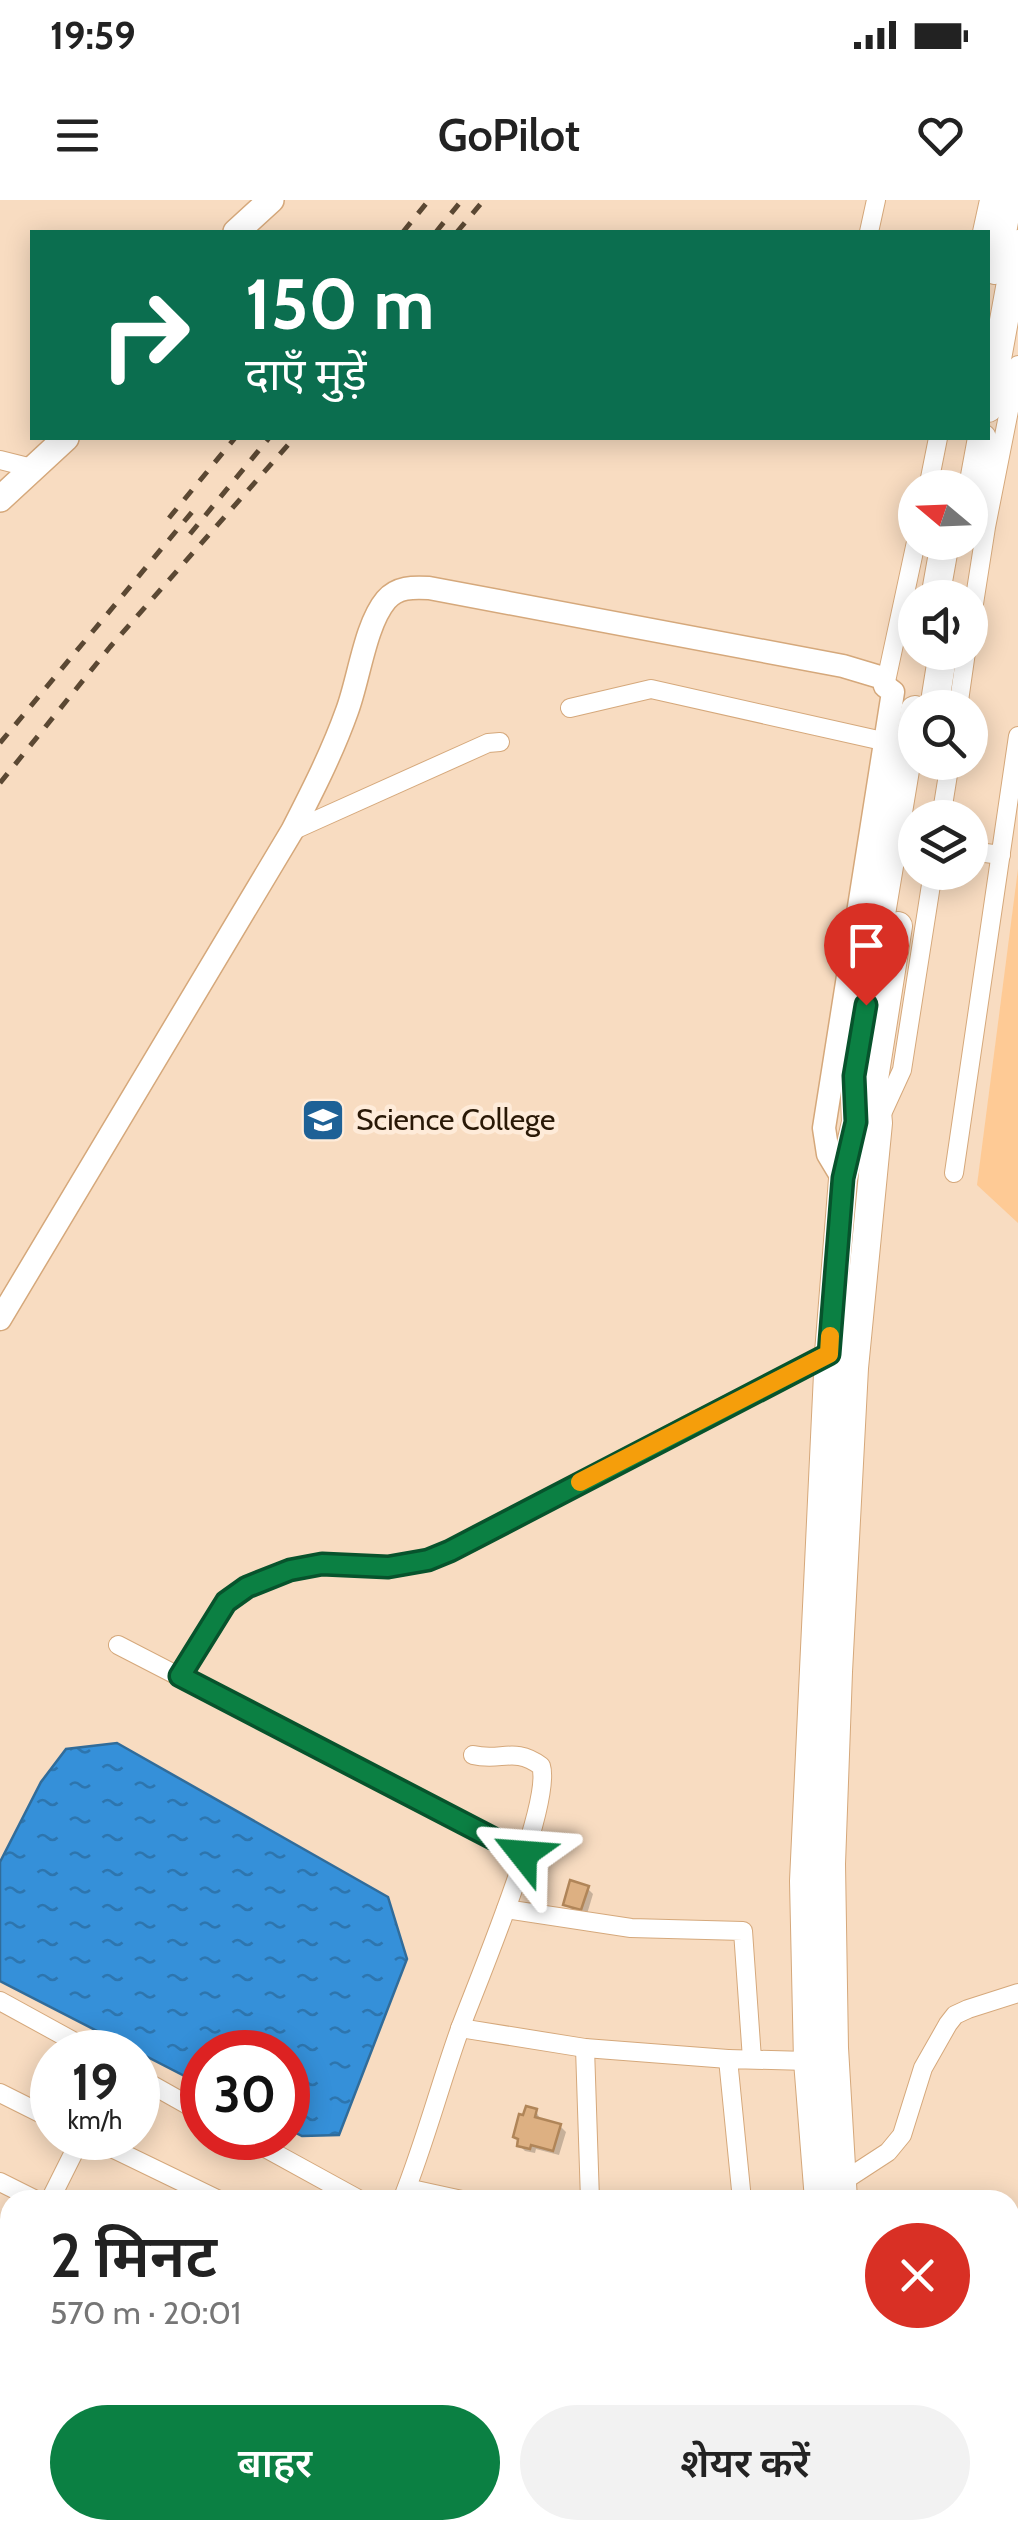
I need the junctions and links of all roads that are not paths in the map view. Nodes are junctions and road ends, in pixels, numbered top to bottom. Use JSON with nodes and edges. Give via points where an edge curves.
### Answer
{"nodes":[{"id":1,"x":272,"y":200,"type":"edge"},
{"id":2,"x":876,"y":200,"type":"edge"},
{"id":3,"x":968,"y":200,"type":"edge"},
{"id":4,"x":995,"y":202,"type":"edge"},
{"id":5,"x":238,"y":230,"type":"edge"},
{"id":6,"x":869,"y":230,"type":"edge"},
{"id":7,"x":983,"y":230,"type":"edge"},
{"id":8,"x":1018,"y":244,"type":"edge"},
{"id":9,"x":990,"y":279,"type":"edge"},
{"id":10,"x":1018,"y":366,"type":"edge"},
{"id":11,"x":990,"y":397,"type":"edge"},
{"id":12,"x":64,"y":440,"type":"edge"},
{"id":13,"x":938,"y":440,"type":"edge"},
{"id":14,"x":964,"y":440,"type":"edge"},
{"id":15,"x":982,"y":440,"type":"edge"},
{"id":16,"x":0,"y":460,"type":"edge"},
{"id":17,"x":32,"y":468,"type":"junction"},
{"id":18,"x":932,"y":470,"type":"edge"},
{"id":19,"x":959,"y":470,"type":"edge"},
{"id":20,"x":976,"y":470,"type":"edge"},
{"id":21,"x":0,"y":499,"type":"edge"},
{"id":22,"x":912,"y":560,"type":"edge"},
{"id":23,"x":978,"y":580,"type":"edge"},
{"id":24,"x":886,"y":686,"type":"junction"},
{"id":25,"x":570,"y":708,"type":"dead end"},
{"id":26,"x":1018,"y":736,"type":"edge"},
{"id":27,"x":500,"y":742,"type":"dead end"},
{"id":28,"x":887,"y":742,"type":"junction"},
{"id":29,"x":905,"y":780,"type":"edge"},
{"id":30,"x":292,"y":831,"type":"junction"},
{"id":31,"x":988,"y":854,"type":"edge"},
{"id":32,"x":1000,"y":856,"type":"junction"},
{"id":33,"x":901,"y":890,"type":"edge"},
{"id":34,"x":930,"y":890,"type":"edge"},
{"id":35,"x":864,"y":1077,"type":"junction"},
{"id":36,"x":878,"y":1124,"type":"junction"},
{"id":37,"x":954,"y":1172,"type":"dead end"},
{"id":38,"x":843,"y":1178,"type":"junction"},
{"id":39,"x":0,"y":1318,"type":"edge"},
{"id":40,"x":829,"y":1354,"type":"junction"},
{"id":41,"x":118,"y":1644,"type":"dead end"},
{"id":42,"x":180,"y":1676,"type":"junction"},
{"id":43,"x":473,"y":1755,"type":"dead end"},
{"id":44,"x":523,"y":1854,"type":"junction"},
{"id":45,"x":506,"y":1909,"type":"junction"},
{"id":46,"x":1018,"y":1994,"type":"edge"},
{"id":47,"x":0,"y":2002,"type":"edge"},
{"id":48,"x":460,"y":2028,"type":"junction"},
{"id":49,"x":52,"y":2030,"type":"edge"},
{"id":50,"x":585,"y":2048,"type":"junction"},
{"id":51,"x":728,"y":2059,"type":"junction"},
{"id":52,"x":752,"y":2059,"type":"junction"},
{"id":53,"x":808,"y":2060,"type":"junction"},
{"id":54,"x":0,"y":2093,"type":"edge"},
{"id":55,"x":30,"y":2107,"type":"edge"},
{"id":56,"x":70,"y":2160,"type":"edge"},
{"id":57,"x":136,"y":2160,"type":"edge"},
{"id":58,"x":286,"y":2160,"type":"edge"},
{"id":59,"x":55,"y":2190,"type":"edge"},
{"id":60,"x":198,"y":2190,"type":"edge"},
{"id":61,"x":342,"y":2190,"type":"edge"},
{"id":62,"x":405,"y":2190,"type":"edge"},
{"id":63,"x":590,"y":2190,"type":"edge"},
{"id":64,"x":741,"y":2190,"type":"edge"},
{"id":65,"x":818,"y":2190,"type":"edge"},
{"id":66,"x":842,"y":2190,"type":"edge"},
{"id":67,"x":843,"y":2190,"type":"edge"}],
"edges":[{"from":1,"to":5,"type":"main road"},
{"from":2,"to":6,"type":"street"},
{"from":3,"to":4,"type":"street"},
{"from":4,"to":7,"type":"street"},
{"from":4,"to":9,"type":"main road"},
{"from":8,"to":11,"type":"main road"},
{"from":10,"to":23,"type":"street"},
{"from":12,"to":17,"type":"main road"},
{"from":13,"to":18,"type":"street"},
{"from":14,"to":19,"type":"main road"},
{"from":15,"to":20,"type":"main road"},
{"from":16,"to":17,"type":"street"},
{"from":17,"to":21,"type":"main road"},
{"from":22,"to":24,"type":"street"},
{"from":24,"to":28,"type":"street","via":[[894,702]]},
{"from":24,"to":30,"type":"street","via":[[882,678],[843,666],[409,587],[386,600],[376,616],[349,707]]},
{"from":25,"to":28,"type":"street","via":[[651,689]]},
{"from":26,"to":32,"type":"street"},
{"from":27,"to":30,"type":"street"},
{"from":28,"to":38,"type":"street","via":[[824,1128],[828,1154]]},
{"from":29,"to":35,"type":"main road"},
{"from":30,"to":39,"type":"street"},
{"from":31,"to":32,"type":"street"},
{"from":32,"to":37,"type":"street"},
{"from":33,"to":35,"type":"main road"},
{"from":34,"to":36,"type":"street","via":[[902,1070]]},
{"from":35,"to":36,"type":"main road"},
{"from":35,"to":38,"type":"main road"},
{"from":36,"to":66,"type":"main road","via":[[854,1368],[831,1864]]},
{"from":38,"to":40,"type":"main road"},
{"from":40,"to":42,"type":"street","via":[[472,1542],[388,1567],[322,1564],[290,1570],[247,1587],[226,1602]]},
{"from":40,"to":53,"type":"main road","via":[[804,1881]]},
{"from":41,"to":42,"type":"street"},
{"from":42,"to":44,"type":"street"},
{"from":43,"to":44,"type":"street","via":[[513,1752],[541,1766],[544,1790]]},
{"from":44,"to":45,"type":"street"},
{"from":45,"to":48,"type":"street"},
{"from":45,"to":52,"type":"street","via":[[631,1928],[742,1931]]},
{"from":46,"to":67,"type":"street","via":[[955,2015],[922,2068],[902,2135]]},
{"from":47,"to":49,"type":"street"},
{"from":48,"to":50,"type":"street"},
{"from":48,"to":62,"type":"street"},
{"from":50,"to":51,"type":"street"},
{"from":50,"to":63,"type":"street"},
{"from":51,"to":52,"type":"street"},
{"from":51,"to":64,"type":"street"},
{"from":52,"to":53,"type":"street"},
{"from":53,"to":65,"type":"main road"},
{"from":54,"to":55,"type":"street"},
{"from":56,"to":59,"type":"street"},
{"from":57,"to":60,"type":"street"},
{"from":58,"to":61,"type":"street"}]}
